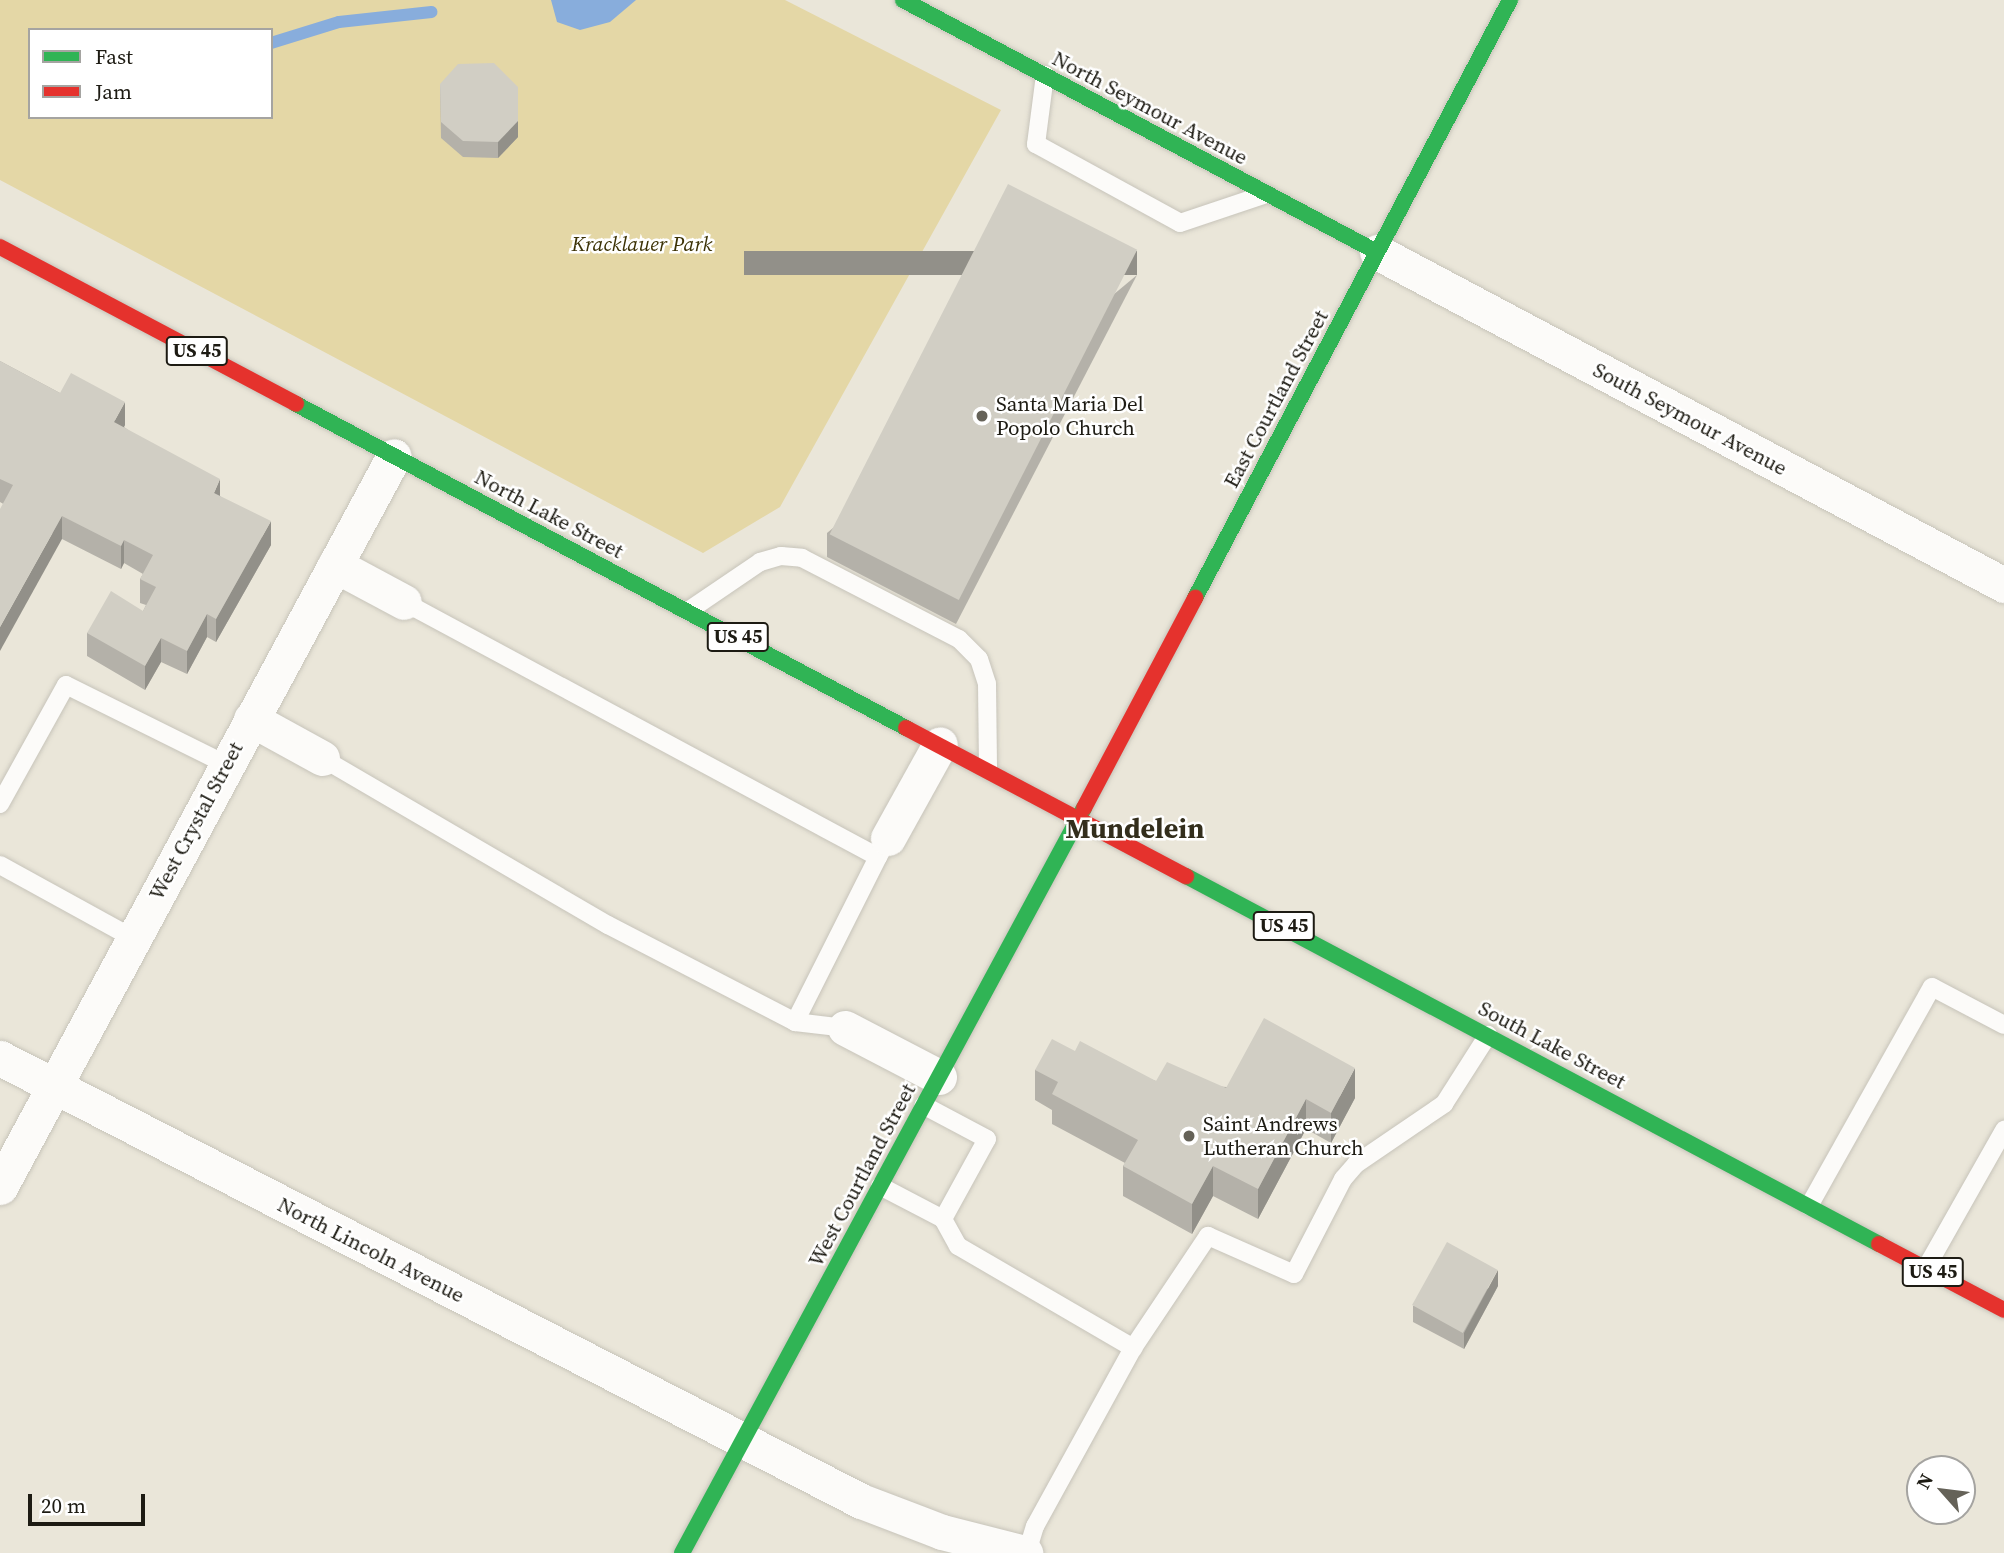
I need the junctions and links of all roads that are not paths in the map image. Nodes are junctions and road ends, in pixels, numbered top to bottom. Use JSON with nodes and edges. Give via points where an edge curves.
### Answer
{"nodes":[{"id":1,"x":903,"y":0,"type":"edge"},
{"id":2,"x":1510,"y":0,"type":"edge"},
{"id":3,"x":1045,"y":75,"type":"junction"},
{"id":4,"x":1266,"y":194,"type":"junction"},
{"id":5,"x":0,"y":247,"type":"edge"},
{"id":6,"x":1377,"y":252,"type":"junction"},
{"id":7,"x":394,"y":456,"type":"junction"},
{"id":8,"x":335,"y":565,"type":"junction"},
{"id":9,"x":2004,"y":585,"type":"edge"},
{"id":10,"x":404,"y":602,"type":"joint"},
{"id":11,"x":688,"y":611,"type":"junction"},
{"id":12,"x":251,"y":719,"type":"junction"},
{"id":13,"x":940,"y":744,"type":"junction"},
{"id":14,"x":322,"y":758,"type":"joint"},
{"id":15,"x":227,"y":765,"type":"junction"},
{"id":16,"x":988,"y":769,"type":"junction"},
{"id":17,"x":0,"y":804,"type":"edge"},
{"id":18,"x":1079,"y":817,"type":"junction"},
{"id":19,"x":883,"y":848,"type":"junction"},
{"id":20,"x":0,"y":865,"type":"edge"},
{"id":21,"x":133,"y":938,"type":"junction"},
{"id":22,"x":795,"y":1022,"type":"junction"},
{"id":23,"x":2004,"y":1025,"type":"edge"},
{"id":24,"x":845,"y":1028,"type":"joint"},
{"id":25,"x":1488,"y":1035,"type":"junction"},
{"id":26,"x":0,"y":1058,"type":"edge"},
{"id":27,"x":52,"y":1086,"type":"junction"},
{"id":28,"x":931,"y":1091,"type":"junction"},
{"id":29,"x":2004,"y":1129,"type":"edge"},
{"id":30,"x":880,"y":1186,"type":"junction"},
{"id":31,"x":0,"y":1187,"type":"edge"},
{"id":32,"x":1809,"y":1206,"type":"junction"},
{"id":33,"x":943,"y":1219,"type":"junction"},
{"id":34,"x":1926,"y":1268,"type":"junction"},
{"id":35,"x":2004,"y":1310,"type":"edge"},
{"id":36,"x":1133,"y":1348,"type":"junction"},
{"id":37,"x":741,"y":1442,"type":"junction"},
{"id":38,"x":682,"y":1553,"type":"edge"},
{"id":39,"x":1026,"y":1553,"type":"edge"}],
"edges":[{"from":1,"to":3,"type":"main road","name":"North Seymour Avenue"},
{"from":2,"to":6,"type":"main road","name":"East Courtland Street"},
{"from":3,"to":4,"type":"main road","name":"North Seymour Avenue"},
{"from":3,"to":4,"type":"lane","via":[[1036,144],[1180,223]]},
{"from":4,"to":6,"type":"main road","name":"North Seymour Avenue"},
{"from":5,"to":7,"type":"main road","name":"North Lake Street","number":"US 45"},
{"from":6,"to":9,"type":"street","name":"South Seymour Avenue"},
{"from":6,"to":18,"type":"main road","name":"East Courtland Street"},
{"from":7,"to":8,"type":"street","name":"West Crystal Street"},
{"from":7,"to":11,"type":"main road","name":"North Lake Street","number":"US 45"},
{"from":8,"to":10,"type":"street"},
{"from":8,"to":12,"type":"street","name":"West Crystal Street"},
{"from":10,"to":19,"type":"lane"},
{"from":11,"to":13,"type":"main road","name":"North Lake Street","number":"US 45"},
{"from":11,"to":16,"type":"lane","via":[[760,562],[781,556],[802,558],[947,633],[979,659],[988,684]]},
{"from":12,"to":14,"type":"street"},
{"from":12,"to":15,"type":"street","name":"West Crystal Street"},
{"from":13,"to":16,"type":"main road","name":"North Lake Street","number":"US 45"},
{"from":13,"to":19,"type":"street"},
{"from":14,"to":22,"type":"lane","via":[[608,925]]},
{"from":15,"to":17,"type":"lane","via":[[66,685]]},
{"from":15,"to":21,"type":"street","name":"West Crystal Street"},
{"from":16,"to":18,"type":"main road","name":"North Lake Street","number":"US 45"},
{"from":18,"to":25,"type":"main road","name":"South Lake Street","number":"US 45"},
{"from":18,"to":28,"type":"main road","name":"West Courtland Street"},
{"from":19,"to":22,"type":"lane"},
{"from":20,"to":21,"type":"lane"},
{"from":21,"to":27,"type":"street","name":"West Crystal Street"},
{"from":22,"to":24,"type":"lane"},
{"from":23,"to":32,"type":"lane","via":[[1932,987]]},
{"from":24,"to":28,"type":"street"},
{"from":25,"to":32,"type":"main road","name":"South Lake Street","number":"US 45"},
{"from":25,"to":36,"type":"lane","via":[[1444,1104],[1356,1164],[1342,1179],[1294,1274],[1208,1236]]},
{"from":26,"to":27,"type":"street","name":"North Lincoln Avenue"},
{"from":27,"to":31,"type":"street","name":"West Crystal Street"},
{"from":27,"to":37,"type":"street","name":"North Lincoln Avenue"},
{"from":28,"to":30,"type":"main road","name":"West Courtland Street"},
{"from":28,"to":33,"type":"lane","via":[[988,1139]]},
{"from":29,"to":34,"type":"lane"},
{"from":30,"to":33,"type":"lane"},
{"from":30,"to":37,"type":"main road","name":"West Courtland Street"},
{"from":32,"to":34,"type":"main road","name":"South Lake Street","number":"US 45"},
{"from":33,"to":36,"type":"lane","via":[[958,1246]]},
{"from":34,"to":35,"type":"main road","name":"South Lake Street","number":"US 45"},
{"from":36,"to":39,"type":"lane","via":[[1035,1526]]},
{"from":37,"to":38,"type":"main road","name":"West Courtland Street"},
{"from":37,"to":39,"type":"street","name":"North Lincoln Avenue","via":[[861,1501],[942,1532]]}]}
